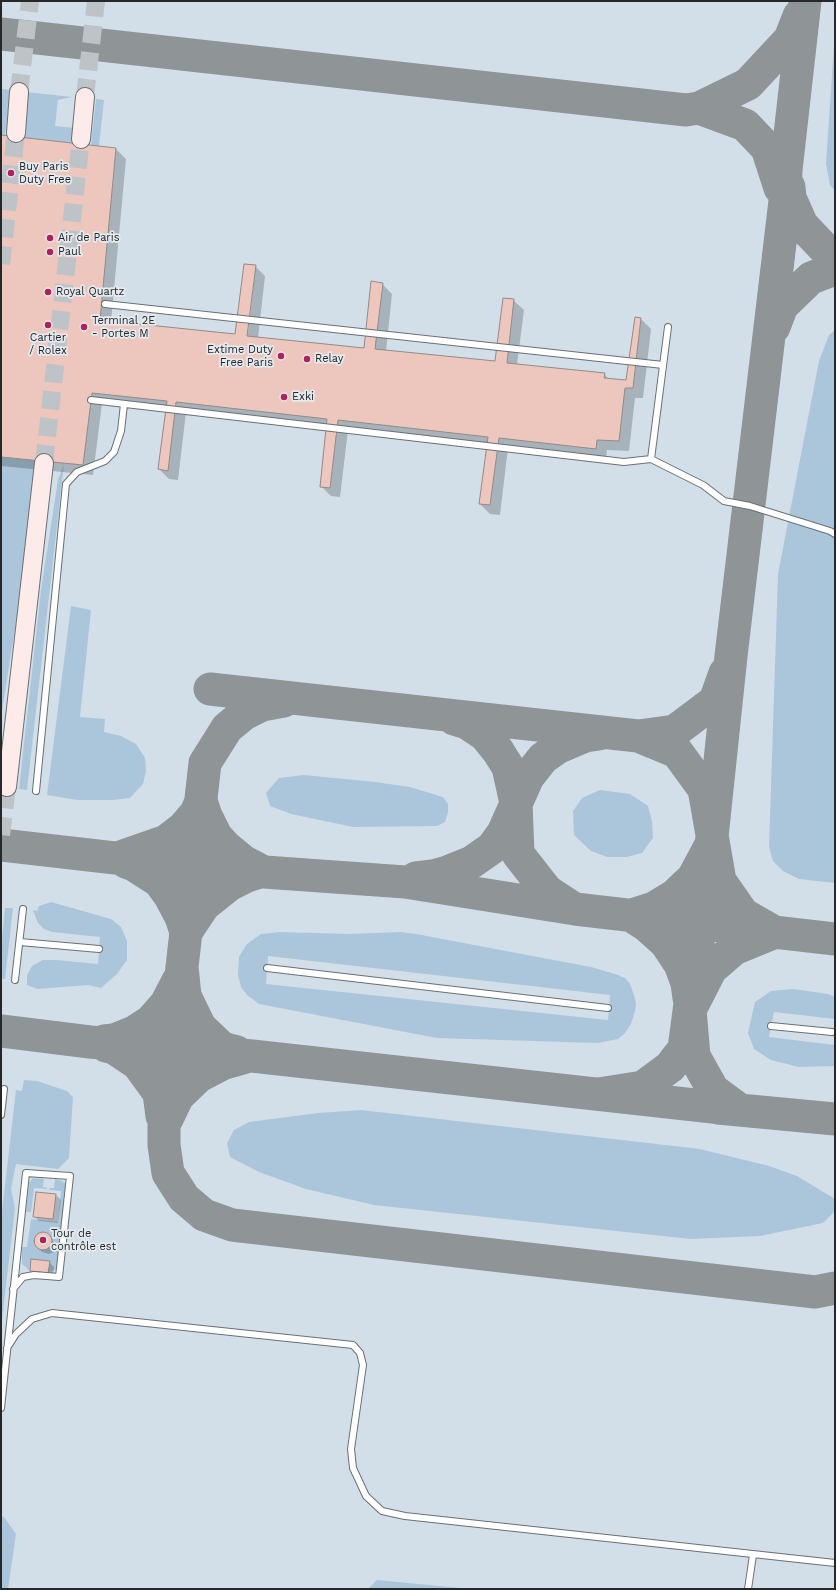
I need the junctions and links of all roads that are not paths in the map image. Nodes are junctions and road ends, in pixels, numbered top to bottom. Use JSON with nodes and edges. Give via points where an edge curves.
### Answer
{"nodes":[{"id":1,"x":20,"y":92,"type":"tunnel mouth"},
{"id":2,"x":85,"y":97,"type":"tunnel mouth"},
{"id":3,"x":16,"y":133,"type":"tunnel mouth"},
{"id":4,"x":81,"y":139,"type":"tunnel mouth"},
{"id":5,"x":106,"y":304,"type":"dead end"},
{"id":6,"x":668,"y":327,"type":"dead end"},
{"id":7,"x":663,"y":365,"type":"junction"},
{"id":8,"x":91,"y":400,"type":"dead end"},
{"id":9,"x":124,"y":404,"type":"junction"},
{"id":10,"x":651,"y":459,"type":"junction"},
{"id":11,"x":44,"y":463,"type":"tunnel mouth"},
{"id":12,"x":835,"y":534,"type":"edge"},
{"id":13,"x":22,"y":649,"type":"junction"},
{"id":14,"x":1,"y":739,"type":"edge"},
{"id":15,"x":7,"y":787,"type":"tunnel mouth"},
{"id":16,"x":36,"y":791,"type":"dead end"},
{"id":17,"x":23,"y":910,"type":"dead end"},
{"id":18,"x":20,"y":942,"type":"junction"},
{"id":19,"x":99,"y":949,"type":"dead end"},
{"id":20,"x":267,"y":968,"type":"dead end"},
{"id":21,"x":15,"y":980,"type":"dead end"},
{"id":22,"x":608,"y":1008,"type":"dead end"},
{"id":23,"x":771,"y":1026,"type":"dead end"},
{"id":24,"x":832,"y":1032,"type":"dead end"},
{"id":25,"x":4,"y":1089,"type":"dead end"},
{"id":26,"x":1,"y":1115,"type":"edge"},
{"id":27,"x":14,"y":1289,"type":"junction"},
{"id":28,"x":7,"y":1348,"type":"junction"},
{"id":29,"x":1,"y":1408,"type":"edge"},
{"id":30,"x":752,"y":1555,"type":"junction"},
{"id":31,"x":835,"y":1563,"type":"edge"},
{"id":32,"x":748,"y":1589,"type":"edge"}],
"edges":[{"from":1,"to":3,"type":"main road"},
{"from":2,"to":4,"type":"main road"},
{"from":5,"to":7,"type":"lane"},
{"from":6,"to":7,"type":"lane"},
{"from":7,"to":10,"type":"lane"},
{"from":8,"to":9,"type":"lane"},
{"from":9,"to":10,"type":"lane","via":[[624,462]]},
{"from":9,"to":16,"type":"lane","via":[[121,431],[114,452],[105,461],[77,472],[66,484]]},
{"from":10,"to":12,"type":"lane","via":[[703,485],[724,501],[750,506]]},
{"from":11,"to":13,"type":"main road"},
{"from":13,"to":14,"type":"main road"},
{"from":13,"to":15,"type":"main road"},
{"from":17,"to":18,"type":"lane"},
{"from":18,"to":19,"type":"lane"},
{"from":18,"to":21,"type":"lane"},
{"from":20,"to":22,"type":"lane"},
{"from":23,"to":24,"type":"lane"},
{"from":25,"to":26,"type":"lane"},
{"from":27,"to":27,"type":"lane","via":[[23,1277],[59,1277],[70,1176],[26,1173]]},
{"from":27,"to":28,"type":"lane"},
{"from":28,"to":29,"type":"lane"},
{"from":28,"to":30,"type":"lane","via":[[16,1334],[32,1319],[52,1313],[352,1345],[360,1353],[363,1365],[351,1449],[353,1468],[366,1496],[382,1511],[405,1516]]},
{"from":30,"to":31,"type":"lane"},
{"from":30,"to":32,"type":"lane"}]}
